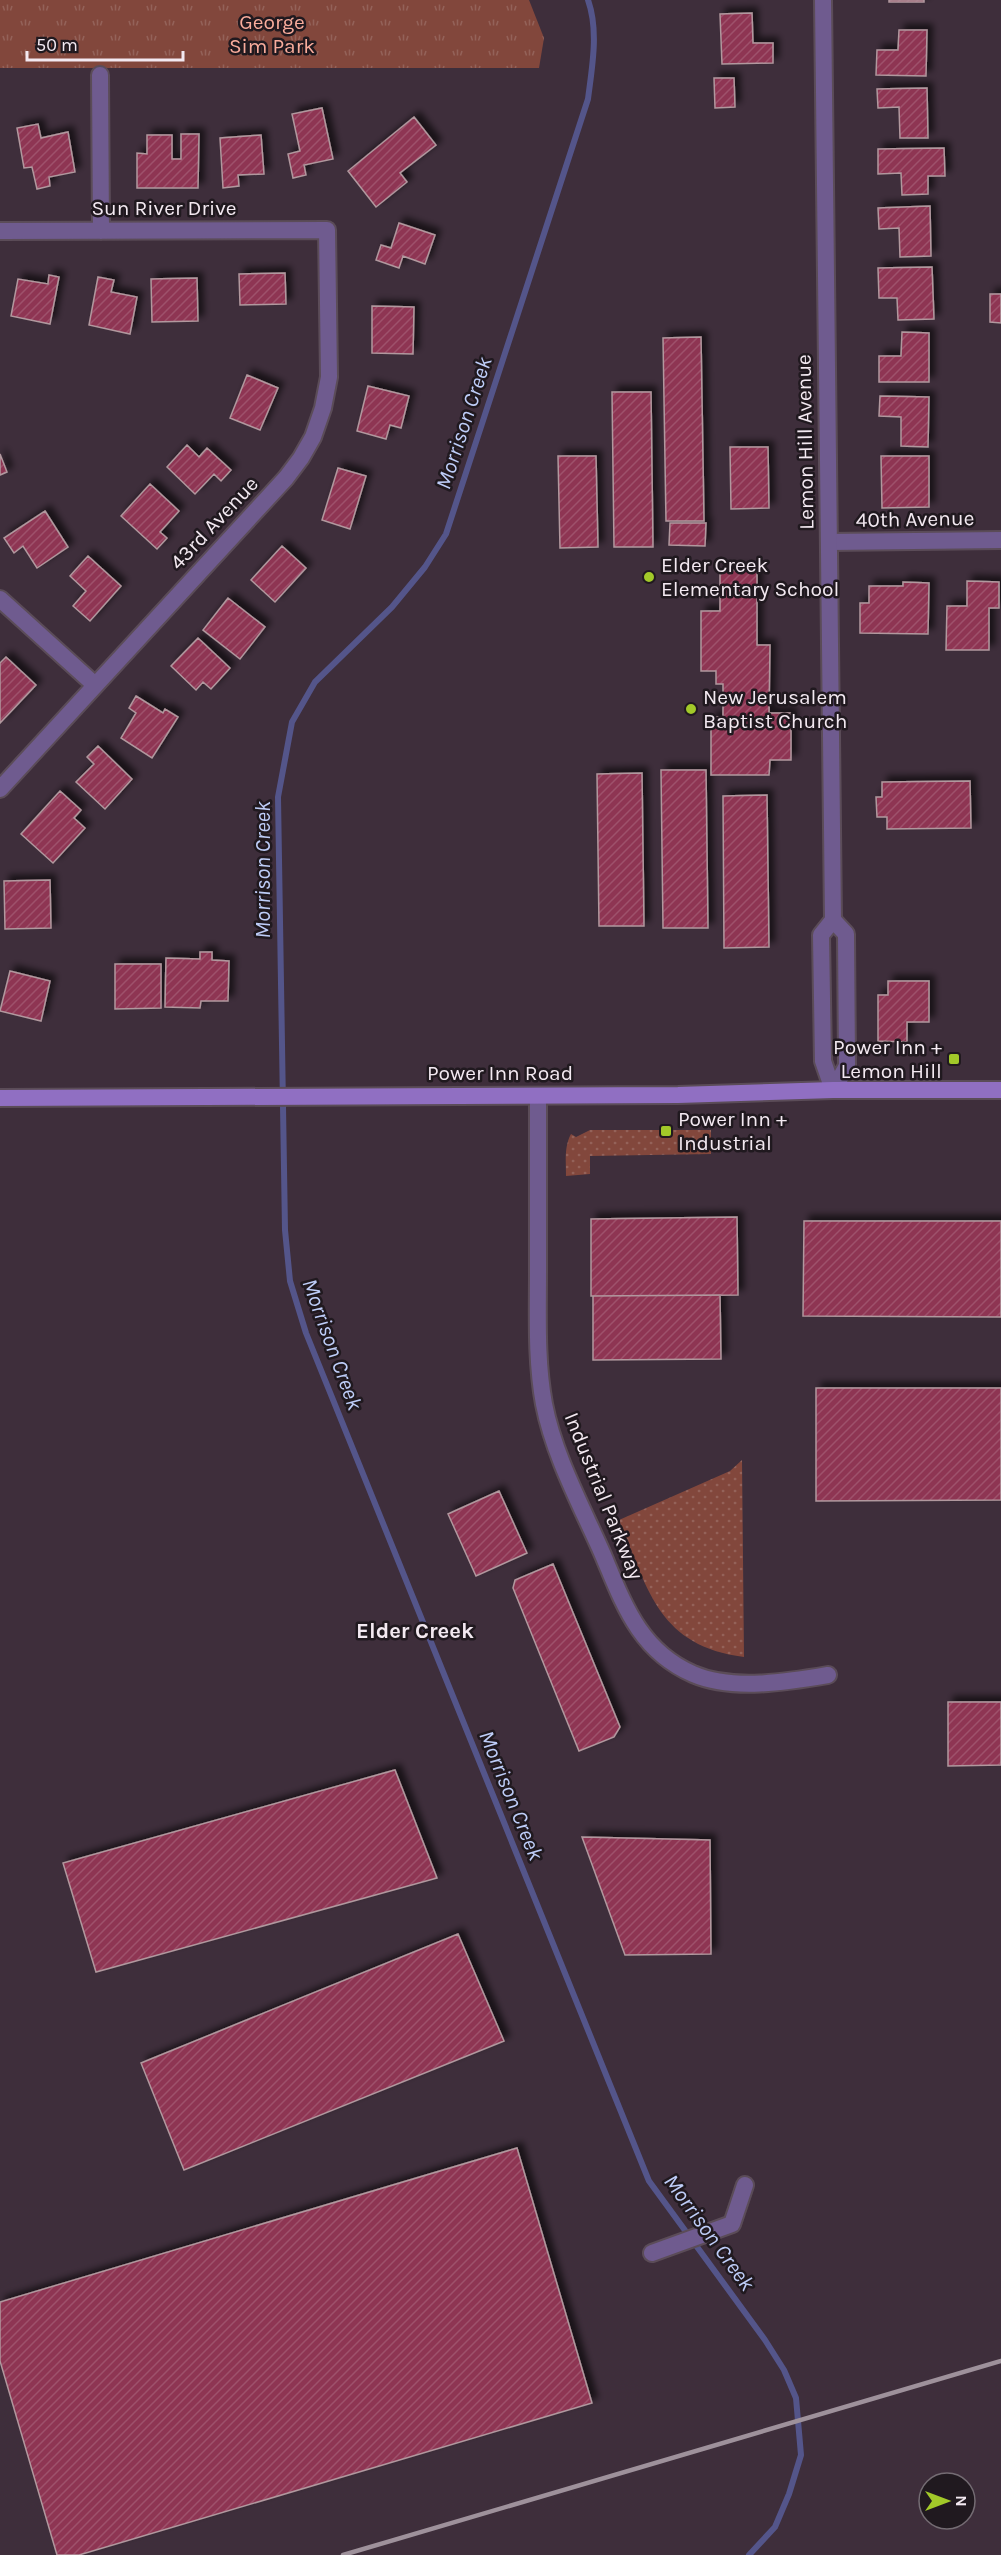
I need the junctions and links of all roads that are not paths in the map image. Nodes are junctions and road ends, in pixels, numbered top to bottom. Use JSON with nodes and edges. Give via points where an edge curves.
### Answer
{"nodes":[{"id":1,"x":823,"y":0,"type":"edge"},
{"id":2,"x":100,"y":75,"type":"dead end"},
{"id":3,"x":327,"y":230,"type":"joint"},
{"id":4,"x":0,"y":231,"type":"edge"},
{"id":5,"x":101,"y":231,"type":"junction"},
{"id":6,"x":1001,"y":540,"type":"edge"},
{"id":7,"x":829,"y":542,"type":"junction"},
{"id":8,"x":0,"y":599,"type":"edge"},
{"id":9,"x":95,"y":685,"type":"junction"},
{"id":10,"x":0,"y":789,"type":"edge"},
{"id":11,"x":833,"y":920,"type":"junction"},
{"id":12,"x":833,"y":1090,"type":"junction"},
{"id":13,"x":1001,"y":1090,"type":"edge"},
{"id":14,"x":538,"y":1096,"type":"junction"},
{"id":15,"x":0,"y":1098,"type":"edge"},
{"id":16,"x":828,"y":1675,"type":"dead end"},
{"id":17,"x":745,"y":2185,"type":"dead end"},
{"id":18,"x":652,"y":2253,"type":"dead end"}],
"edges":[{"from":1,"to":7,"type":"street","name":"Lemon Hill Avenue"},
{"from":2,"to":5,"type":"street"},
{"from":3,"to":5,"type":"street","name":"Sun River Drive"},
{"from":3,"to":9,"type":"street","name":"43rd Avenue","via":[[328,377],[313,437],[286,478]]},
{"from":4,"to":5,"type":"street","name":"Sun River Drive"},
{"from":6,"to":7,"type":"street","name":"40th Avenue"},
{"from":7,"to":11,"type":"street","name":"Lemon Hill Avenue"},
{"from":8,"to":9,"type":"street"},
{"from":9,"to":10,"type":"street","name":"43rd Avenue"},
{"from":11,"to":12,"type":"street","name":"Lemon Hill Avenue","via":[[821,935],[824,1061]]},
{"from":11,"to":12,"type":"street","name":"Lemon Hill Avenue","via":[[846,934],[847,1066]]},
{"from":12,"to":13,"type":"main road","name":"Power Inn Road"},
{"from":12,"to":14,"type":"main road","name":"Power Inn Road"},
{"from":14,"to":15,"type":"main road","name":"Power Inn Road"},
{"from":14,"to":16,"type":"street","name":"Industrial Parkway","via":[[538,1346],[544,1403],[553,1438],[628,1611],[656,1650],[675,1665],[707,1680],[729,1684]]},
{"from":17,"to":18,"type":"street","via":[[732,2224]]}]}
